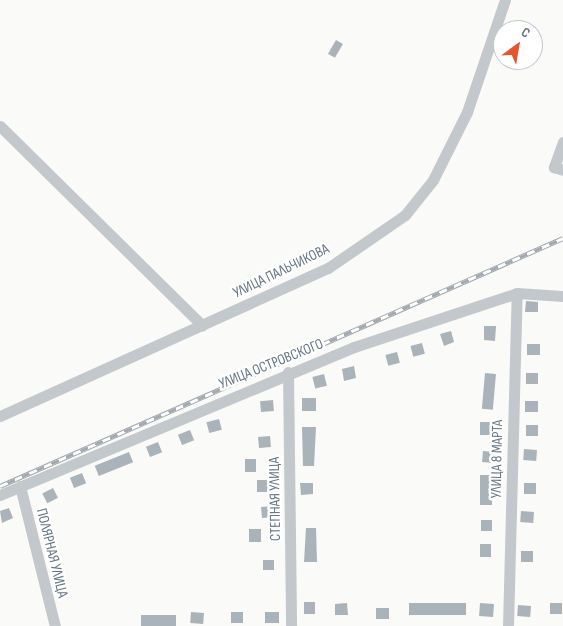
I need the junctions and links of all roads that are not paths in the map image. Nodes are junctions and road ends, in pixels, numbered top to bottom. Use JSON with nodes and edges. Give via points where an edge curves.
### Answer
{"nodes":[{"id":1,"x":504,"y":0,"type":"edge"},
{"id":2,"x":0,"y":126,"type":"edge"},
{"id":3,"x":563,"y":142,"type":"edge"},
{"id":4,"x":559,"y":168,"type":"edge"},
{"id":5,"x":516,"y":293,"type":"junction"},
{"id":6,"x":563,"y":296,"type":"edge"},
{"id":7,"x":202,"y":325,"type":"junction"},
{"id":8,"x":288,"y":372,"type":"junction"},
{"id":9,"x":0,"y":416,"type":"edge"},
{"id":10,"x":20,"y":486,"type":"junction"},
{"id":11,"x":0,"y":495,"type":"edge"},
{"id":12,"x":55,"y":626,"type":"edge"},
{"id":13,"x":291,"y":626,"type":"edge"},
{"id":14,"x":508,"y":626,"type":"edge"}],
"edges":[{"from":1,"to":7,"type":"street","name":"УЛИЦА ПАЛЬЧИКОВА","via":[[467,112],[433,180],[405,216],[328,268]]},
{"from":2,"to":7,"type":"street"},
{"from":3,"to":4,"type":"street"},
{"from":5,"to":6,"type":"street","name":"УЛИЦА ОСТРОВСКОГО"},
{"from":5,"to":8,"type":"street","name":"УЛИЦА ОСТРОВСКОГО"},
{"from":5,"to":14,"type":"street","name":"УЛИЦА 8 МАРТА"},
{"from":7,"to":9,"type":"street","name":"УЛИЦА ПАЛЬЧИКОВА"},
{"from":8,"to":10,"type":"street","name":"УЛИЦА ОСТРОВСКОГО"},
{"from":8,"to":13,"type":"street","name":"СТЕПНАЯ УЛИЦА"},
{"from":10,"to":11,"type":"street","name":"УЛИЦА ОСТРОВСКОГО"},
{"from":10,"to":12,"type":"street","name":"ПОЛЯРНАЯ УЛИЦА"}]}
